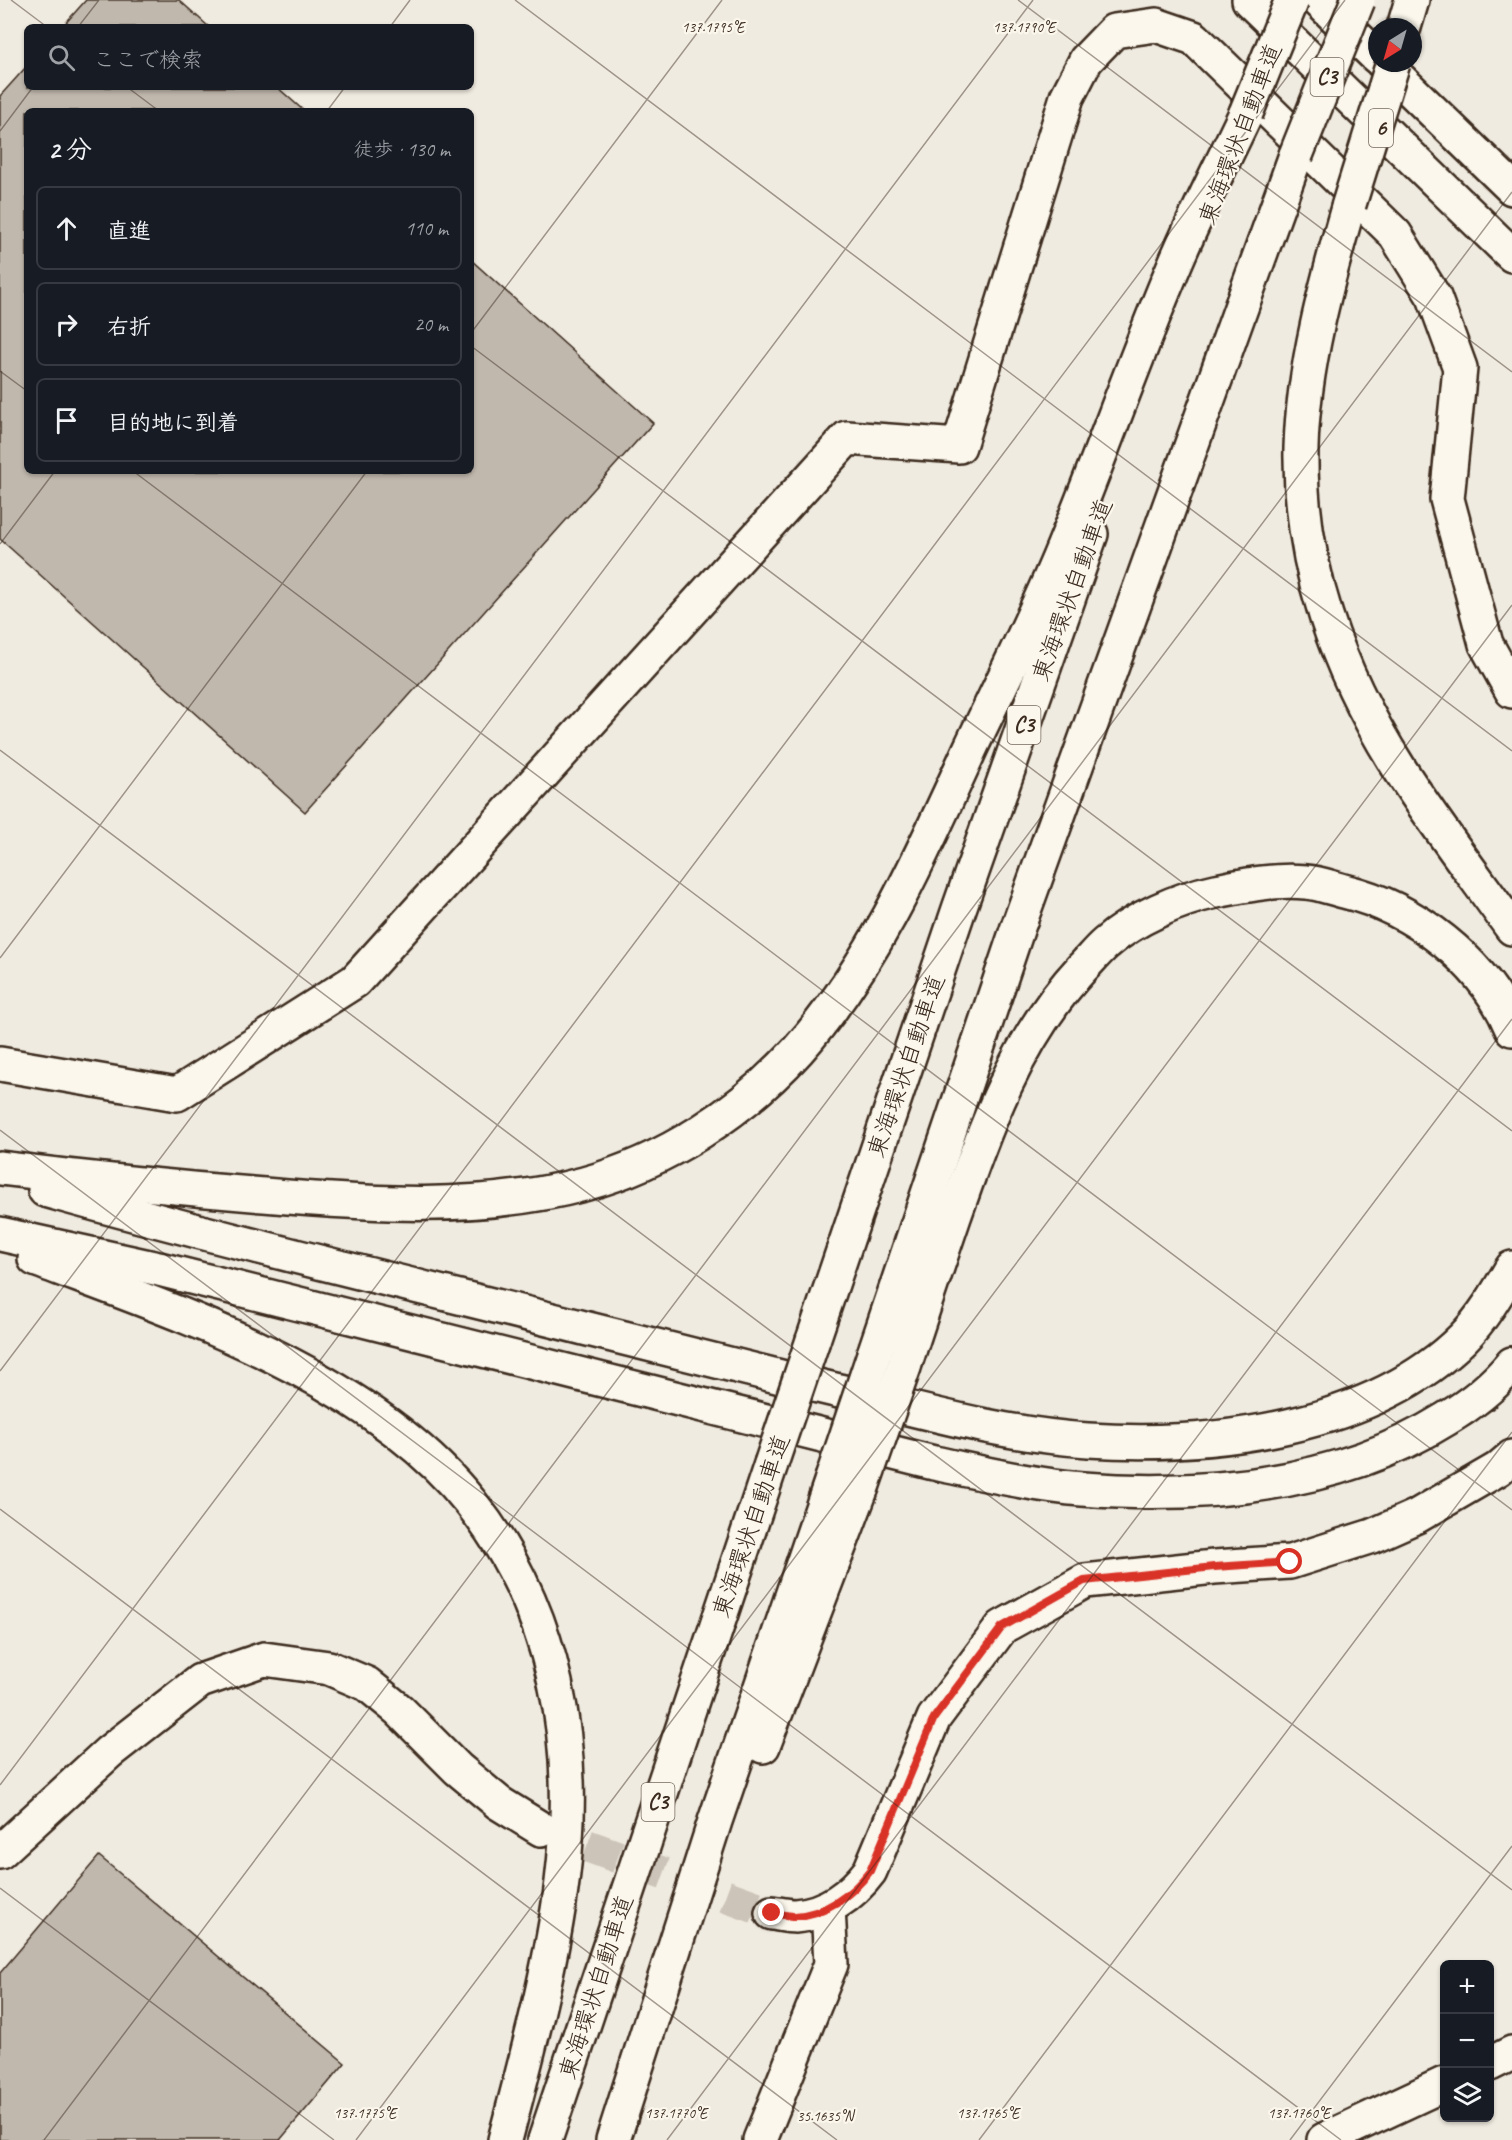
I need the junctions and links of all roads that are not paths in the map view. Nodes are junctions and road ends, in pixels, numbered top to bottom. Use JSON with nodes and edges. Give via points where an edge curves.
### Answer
{"nodes":[{"id":1,"x":1249,"y":0,"type":"edge"},
{"id":2,"x":1292,"y":0,"type":"edge"},
{"id":3,"x":1318,"y":0,"type":"edge"},
{"id":4,"x":1358,"y":0,"type":"edge"},
{"id":5,"x":1412,"y":0,"type":"edge"},
{"id":6,"x":1407,"y":18,"type":"edge"},
{"id":7,"x":1368,"y":48,"type":"edge"},
{"id":8,"x":1390,"y":72,"type":"edge"},
{"id":9,"x":1392,"y":72,"type":"edge"},
{"id":10,"x":1246,"y":113,"type":"junction"},
{"id":11,"x":1512,"y":188,"type":"edge"},
{"id":12,"x":1512,"y":255,"type":"edge"},
{"id":13,"x":1512,"y":690,"type":"edge"},
{"id":14,"x":1512,"y":928,"type":"edge"},
{"id":15,"x":1512,"y":1029,"type":"edge"},
{"id":16,"x":0,"y":1064,"type":"edge"},
{"id":17,"x":0,"y":1168,"type":"edge"},
{"id":18,"x":0,"y":1177,"type":"edge"},
{"id":19,"x":0,"y":1234,"type":"edge"},
{"id":20,"x":0,"y":1246,"type":"edge"},
{"id":21,"x":1512,"y":1268,"type":"edge"},
{"id":22,"x":889,"y":1360,"type":"junction"},
{"id":23,"x":1512,"y":1364,"type":"edge"},
{"id":24,"x":1512,"y":1457,"type":"edge"},
{"id":25,"x":541,"y":1829,"type":"tunnel mouth"},
{"id":26,"x":0,"y":1852,"type":"edge"},
{"id":27,"x":828,"y":1908,"type":"junction"},
{"id":28,"x":772,"y":1913,"type":"tunnel mouth"},
{"id":29,"x":1512,"y":2053,"type":"edge"},
{"id":30,"x":1494,"y":2062,"type":"edge"},
{"id":31,"x":1440,"y":2086,"type":"edge"},
{"id":32,"x":505,"y":2140,"type":"edge"},
{"id":33,"x":545,"y":2140,"type":"edge"},
{"id":34,"x":613,"y":2140,"type":"edge"},
{"id":35,"x":760,"y":2140,"type":"edge"},
{"id":36,"x":1324,"y":2140,"type":"edge"}],
"edges":[{"from":1,"to":12,"type":"main road","number":"6"},
{"from":2,"to":10,"type":"main road","name":"東海環状自動車道","number":"C3","bridge":true},
{"from":3,"to":7,"type":"main road"},
{"from":4,"to":22,"type":"main road","number":"C3","bridge":true,"via":[[1296,155],[1018,927]]},
{"from":5,"to":6,"type":"main road"},
{"from":8,"to":14,"type":"main road","bridge":true,"via":[[1330,270],[1306,389],[1301,447],[1303,506],[1311,561],[1344,667],[1400,769]]},
{"from":9,"to":11,"type":"main road","number":"6"},
{"from":10,"to":17,"type":"main road","via":[[1178,258],[1058,560],[905,885],[868,953],[830,1010],[764,1084],[686,1141],[646,1161],[585,1184],[476,1201],[332,1201]]},
{"from":10,"to":33,"type":"main road","name":"東海環状自動車道","number":"C3","bridge":true,"via":[[959,909]]},
{"from":13,"to":16,"type":"main road","via":[[1486,644],[1447,499],[1460,368],[1434,297],[1395,234],[1194,38],[1156,25],[1114,31],[1086,60],[1067,97],[959,446],[847,438],[355,981],[177,1094]]},
{"from":15,"to":22,"type":"main road","via":[[1480,975],[1443,941],[1402,913],[1356,894],[1307,882],[1253,883],[1198,895],[1149,914],[1105,943],[1068,983],[1035,1028],[1003,1086]]},
{"from":18,"to":21,"type":"main road","via":[[159,1222],[749,1370],[966,1421],[1087,1440],[1216,1438],[1280,1428],[1330,1415],[1382,1395],[1428,1368],[1464,1337],[1493,1301]]},
{"from":19,"to":23,"type":"main road","via":[[159,1269],[934,1463],[1081,1489],[1212,1490],[1326,1471],[1379,1454],[1428,1430],[1470,1404]]},
{"from":20,"to":32,"type":"main road","via":[[196,1321],[296,1367],[344,1395],[433,1462],[471,1503],[501,1546],[526,1594],[547,1649],[560,1702],[567,1757],[567,1816],[554,1935]]},
{"from":22,"to":34,"type":"main road","number":"C3","bridge":true,"via":[[847,1483],[715,1821]]},
{"from":24,"to":27,"type":"main road","via":[[1417,1516],[1372,1536],[1290,1562],[1084,1581],[1002,1627],[934,1718],[870,1871],[857,1888]]},
{"from":25,"to":26,"type":"main road","via":[[499,1803],[458,1769],[368,1684],[329,1668],[264,1659],[200,1681],[109,1752]]},
{"from":27,"to":28,"type":"main road","via":[[795,1916]]},
{"from":27,"to":35,"type":"main road","via":[[831,1964]]},
{"from":29,"to":30,"type":"main road"},
{"from":31,"to":36,"type":"main road"}]}
